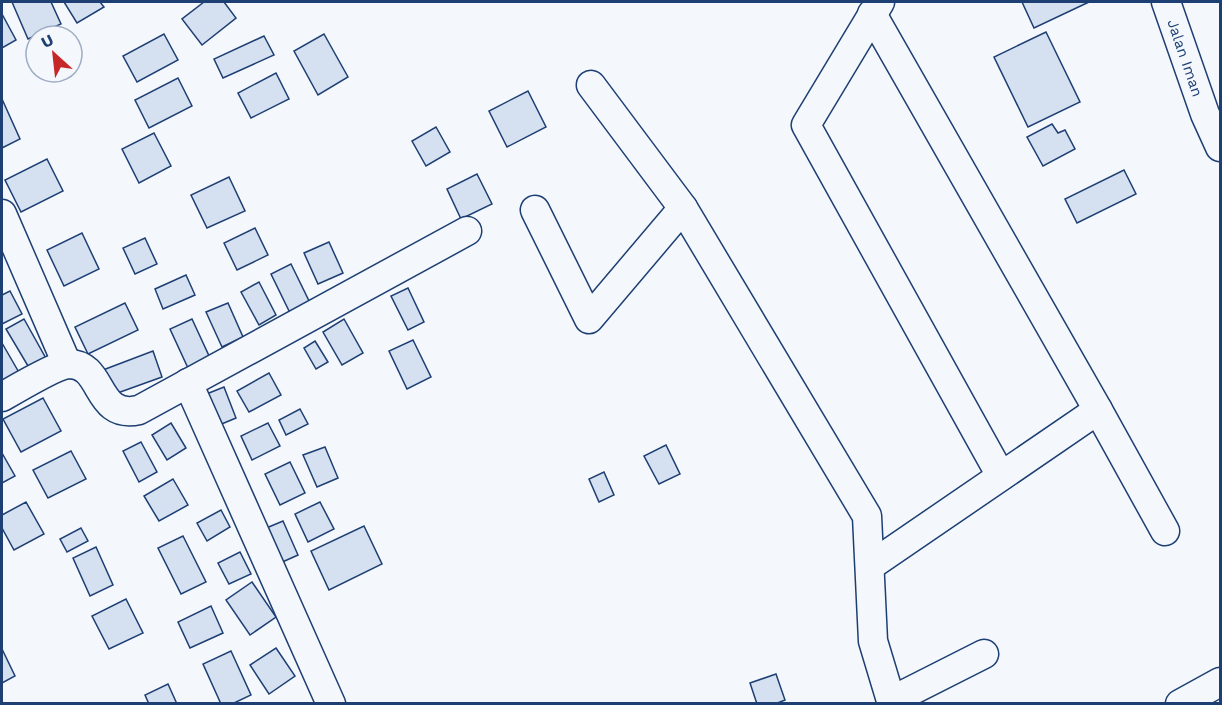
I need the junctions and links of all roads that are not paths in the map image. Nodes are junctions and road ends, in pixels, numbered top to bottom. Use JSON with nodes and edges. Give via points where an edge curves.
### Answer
{"nodes":[{"id":1,"x":1166,"y":2,"type":"edge"},
{"id":2,"x":876,"y":8,"type":"edge"},
{"id":3,"x":591,"y":85,"type":"dead end"},
{"id":4,"x":1221,"y":147,"type":"edge"},
{"id":5,"x":683,"y":208,"type":"junction"},
{"id":6,"x":535,"y":210,"type":"dead end"},
{"id":7,"x":2,"y":214,"type":"edge"},
{"id":8,"x":467,"y":231,"type":"dead end"},
{"id":9,"x":67,"y":364,"type":"junction"},
{"id":10,"x":188,"y":383,"type":"junction"},
{"id":11,"x":2,"y":397,"type":"edge"},
{"id":12,"x":1098,"y":410,"type":"junction"},
{"id":13,"x":1001,"y":476,"type":"junction"},
{"id":14,"x":1165,"y":531,"type":"dead end"},
{"id":15,"x":870,"y":566,"type":"junction"},
{"id":16,"x":984,"y":654,"type":"dead end"},
{"id":17,"x":1221,"y":682,"type":"edge"},
{"id":18,"x":327,"y":701,"type":"edge"},
{"id":19,"x":891,"y":702,"type":"edge"},
{"id":20,"x":1180,"y":704,"type":"edge"}],
"edges":[{"from":1,"to":4,"type":"street","name":"Jalan Iman","via":[[1204,114]]},
{"from":2,"to":12,"type":"street"},
{"from":2,"to":13,"type":"street","via":[[806,125]]},
{"from":3,"to":5,"type":"street"},
{"from":5,"to":6,"type":"street","via":[[589,319]]},
{"from":5,"to":15,"type":"street","via":[[867,516]]},
{"from":7,"to":9,"type":"street"},
{"from":8,"to":10,"type":"street"},
{"from":9,"to":10,"type":"street","via":[[90,373],[108,403],[119,411],[139,410]]},
{"from":9,"to":11,"type":"street"},
{"from":10,"to":18,"type":"street"},
{"from":12,"to":13,"type":"street"},
{"from":12,"to":14,"type":"street"},
{"from":13,"to":15,"type":"street"},
{"from":15,"to":19,"type":"street","via":[[873,641]]},
{"from":16,"to":19,"type":"street"},
{"from":17,"to":20,"type":"street"}]}
